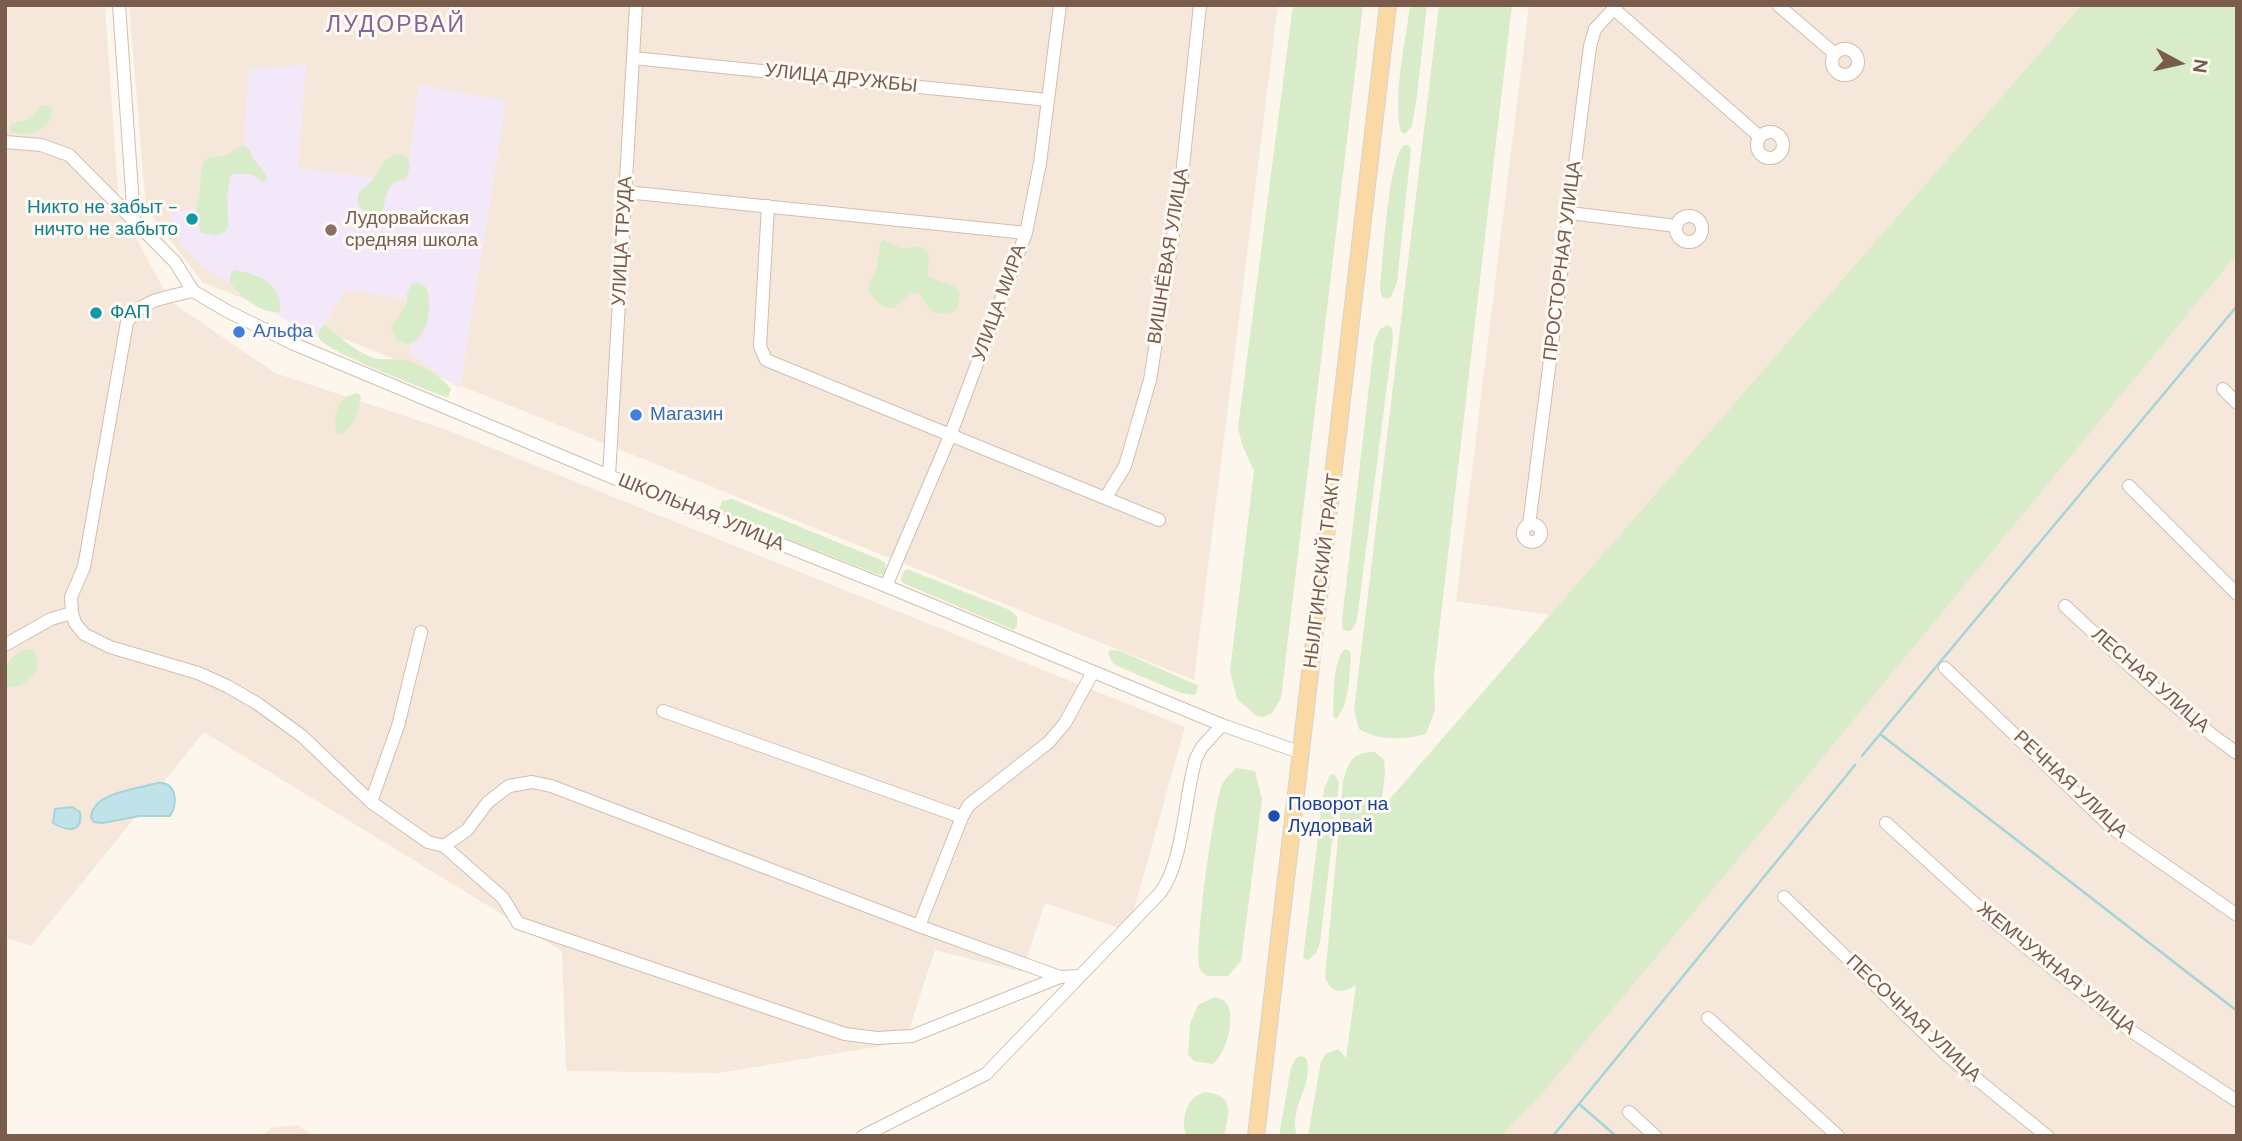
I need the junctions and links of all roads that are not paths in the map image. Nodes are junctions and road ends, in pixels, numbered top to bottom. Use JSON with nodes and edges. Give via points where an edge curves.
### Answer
{"nodes":[{"id":1,"x":119,"y":5,"type":"edge"},
{"id":2,"x":636,"y":5,"type":"edge"},
{"id":3,"x":1060,"y":5,"type":"edge"},
{"id":4,"x":1200,"y":5,"type":"edge"},
{"id":5,"x":1388,"y":5,"type":"edge"},
{"id":6,"x":1778,"y":5,"type":"edge"},
{"id":7,"x":1615,"y":7,"type":"edge"},
{"id":8,"x":1835,"y":54,"type":"dead end"},
{"id":9,"x":633,"y":58,"type":"junction"},
{"id":10,"x":1048,"y":100,"type":"junction"},
{"id":11,"x":1760,"y":137,"type":"dead end"},
{"id":12,"x":5,"y":142,"type":"edge"},
{"id":13,"x":626,"y":192,"type":"junction"},
{"id":14,"x":768,"y":206,"type":"junction"},
{"id":15,"x":1570,"y":214,"type":"junction"},
{"id":16,"x":134,"y":220,"type":"junction"},
{"id":17,"x":1676,"y":226,"type":"dead end"},
{"id":18,"x":1026,"y":233,"type":"junction"},
{"id":19,"x":193,"y":290,"type":"junction"},
{"id":20,"x":2223,"y":389,"type":"dead end"},
{"id":21,"x":2237,"y":403,"type":"edge"},
{"id":22,"x":950,"y":436,"type":"junction"},
{"id":23,"x":609,"y":476,"type":"junction"},
{"id":24,"x":2129,"y":486,"type":"dead end"},
{"id":25,"x":1106,"y":498,"type":"junction"},
{"id":26,"x":1158,"y":520,"type":"dead end"},
{"id":27,"x":1529,"y":525,"type":"dead end"},
{"id":28,"x":886,"y":586,"type":"junction"},
{"id":29,"x":2237,"y":594,"type":"edge"},
{"id":30,"x":2065,"y":606,"type":"dead end"},
{"id":31,"x":72,"y":613,"type":"junction"},
{"id":32,"x":5,"y":632,"type":"edge"},
{"id":33,"x":25,"y":632,"type":"junction"},
{"id":34,"x":421,"y":632,"type":"dead end"},
{"id":35,"x":5,"y":645,"type":"edge"},
{"id":36,"x":1945,"y":668,"type":"dead end"},
{"id":37,"x":1093,"y":672,"type":"junction"},
{"id":38,"x":663,"y":711,"type":"dead end"},
{"id":39,"x":1222,"y":725,"type":"junction"},
{"id":40,"x":1302,"y":753,"type":"junction"},
{"id":41,"x":2237,"y":753,"type":"edge"},
{"id":42,"x":371,"y":802,"type":"junction"},
{"id":43,"x":962,"y":817,"type":"junction"},
{"id":44,"x":1886,"y":823,"type":"dead end"},
{"id":45,"x":444,"y":846,"type":"junction"},
{"id":46,"x":1784,"y":897,"type":"dead end"},
{"id":47,"x":2237,"y":915,"type":"edge"},
{"id":48,"x":919,"y":926,"type":"junction"},
{"id":49,"x":1079,"y":976,"type":"junction"},
{"id":50,"x":1060,"y":977,"type":"junction"},
{"id":51,"x":1707,"y":1018,"type":"dead end"},
{"id":52,"x":2237,"y":1101,"type":"edge"},
{"id":53,"x":1629,"y":1112,"type":"dead end"},
{"id":54,"x":863,"y":1136,"type":"edge"},
{"id":55,"x":1256,"y":1136,"type":"edge"},
{"id":56,"x":1655,"y":1136,"type":"edge"},
{"id":57,"x":1838,"y":1136,"type":"edge"},
{"id":58,"x":2047,"y":1136,"type":"edge"}],
"edges":[{"from":1,"to":16,"type":"street"},
{"from":2,"to":9,"type":"street","name":"УЛИЦА ТРУДА"},
{"from":3,"to":10,"type":"street","name":"УЛИЦА МИРА"},
{"from":4,"to":25,"type":"street","name":"ВИШНЁВАЯ УЛИЦА","via":[[1181,186],[1150,380],[1125,466]]},
{"from":5,"to":40,"type":"main road","name":"НЫЛГИНСКИЙ ТРАКТ"},
{"from":6,"to":8,"type":"street"},
{"from":7,"to":11,"type":"street"},
{"from":7,"to":15,"type":"street","name":"ПРОСТОРНАЯ УЛИЦА","via":[[1595,29],[1590,46]]},
{"from":9,"to":10,"type":"street","name":"УЛИЦА ДРУЖБЫ"},
{"from":9,"to":13,"type":"street","name":"УЛИЦА ТРУДА"},
{"from":10,"to":18,"type":"street","name":"УЛИЦА МИРА"},
{"from":12,"to":16,"type":"street","name":"ШКОЛЬНАЯ УЛИЦА","via":[[41,145],[69,155]]},
{"from":13,"to":14,"type":"street"},
{"from":13,"to":23,"type":"street","name":"УЛИЦА ТРУДА"},
{"from":14,"to":18,"type":"street"},
{"from":14,"to":22,"type":"street","via":[[763,356]]},
{"from":15,"to":17,"type":"street"},
{"from":15,"to":27,"type":"street","name":"ПРОСТОРНАЯ УЛИЦА"},
{"from":16,"to":19,"type":"street","name":"ШКОЛЬНАЯ УЛИЦА","via":[[175,262]]},
{"from":18,"to":22,"type":"street","name":"УЛИЦА МИРА"},
{"from":19,"to":23,"type":"street","name":"ШКОЛЬНАЯ УЛИЦА","via":[[294,344]]},
{"from":19,"to":31,"type":"street","via":[[139,306],[127,322],[84,567],[71,597]]},
{"from":20,"to":21,"type":"street"},
{"from":22,"to":25,"type":"street"},
{"from":22,"to":28,"type":"street","name":"УЛИЦА МИРА"},
{"from":23,"to":28,"type":"street","name":"ШКОЛЬНАЯ УЛИЦА"},
{"from":24,"to":29,"type":"street"},
{"from":25,"to":26,"type":"street"},
{"from":28,"to":37,"type":"street","name":"ШКОЛЬНАЯ УЛИЦА"},
{"from":30,"to":41,"type":"street","name":"ЛЕСНАЯ УЛИЦА"},
{"from":31,"to":33,"type":"street"},
{"from":31,"to":42,"type":"street","via":[[84,634],[110,648],[198,673],[258,704],[302,736]]},
{"from":32,"to":33,"type":"street"},
{"from":33,"to":35,"type":"street"},
{"from":34,"to":42,"type":"street","via":[[398,726]]},
{"from":36,"to":47,"type":"street","name":"РЕЧНАЯ УЛИЦА","via":[[2112,828]]},
{"from":37,"to":39,"type":"street","name":"ШКОЛЬНАЯ УЛИЦА"},
{"from":37,"to":43,"type":"street","via":[[1049,742],[983,792]]},
{"from":38,"to":43,"type":"street"},
{"from":39,"to":40,"type":"street","name":"ШКОЛЬНАЯ УЛИЦА"},
{"from":39,"to":49,"type":"street","via":[[1196,758],[1167,885]]},
{"from":40,"to":55,"type":"main road","name":"НЫЛГИНСКИЙ ТРАКТ"},
{"from":42,"to":45,"type":"street","via":[[428,842]]},
{"from":43,"to":48,"type":"street"},
{"from":44,"to":52,"type":"street","name":"ЖЕМЧУЖНАЯ УЛИЦА","via":[[1994,921],[2128,1029]]},
{"from":45,"to":48,"type":"street","via":[[467,830],[488,802],[509,786],[532,782]]},
{"from":45,"to":50,"type":"street","via":[[503,898],[518,923],[845,1034],[912,1036]]},
{"from":46,"to":58,"type":"street","name":"ПЕСОЧНАЯ УЛИЦА","via":[[1947,1055]]},
{"from":48,"to":50,"type":"street"},
{"from":49,"to":50,"type":"street"},
{"from":49,"to":54,"type":"street","via":[[986,1074]]},
{"from":51,"to":57,"type":"street"},
{"from":53,"to":56,"type":"street"}]}
